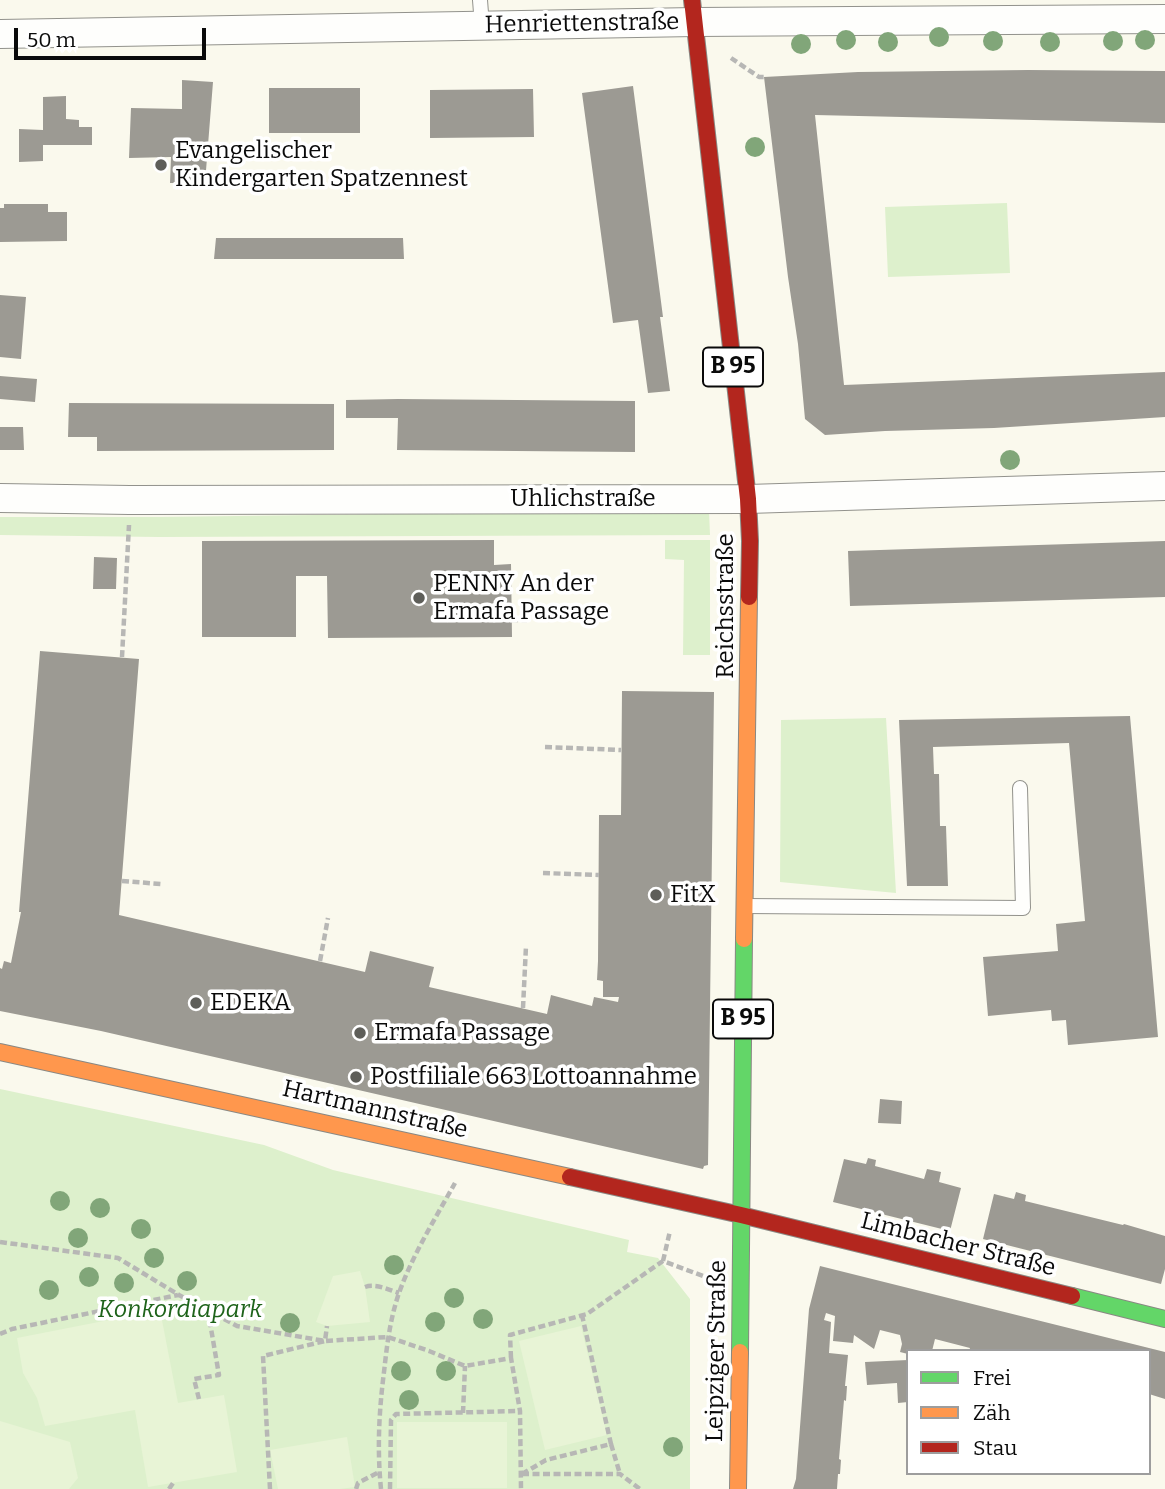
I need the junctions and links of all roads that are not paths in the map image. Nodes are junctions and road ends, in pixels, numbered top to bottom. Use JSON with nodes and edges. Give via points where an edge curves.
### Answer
{"nodes":[{"id":1,"x":693,"y":11,"type":"edge"},
{"id":2,"x":481,"y":13,"type":"edge"},
{"id":3,"x":1165,"y":19,"type":"edge"},
{"id":4,"x":0,"y":34,"type":"edge"},
{"id":5,"x":1165,"y":486,"type":"edge"},
{"id":6,"x":0,"y":498,"type":"edge"},
{"id":7,"x":748,"y":499,"type":"junction"},
{"id":8,"x":1020,"y":788,"type":"dead end"},
{"id":9,"x":744,"y":905,"type":"junction"},
{"id":10,"x":0,"y":1052,"type":"edge"},
{"id":11,"x":741,"y":1215,"type":"junction"},
{"id":12,"x":1165,"y":1319,"type":"edge"},
{"id":13,"x":738,"y":1489,"type":"edge"}],
"edges":[{"from":1,"to":2,"type":"street","name":"Henriettenstraße"},
{"from":1,"to":3,"type":"street","name":"Henriettenstraße"},
{"from":1,"to":7,"type":"main road","name":"Reichsstraße","number":"B 95"},
{"from":2,"to":4,"type":"street","name":"Henriettenstraße"},
{"from":5,"to":7,"type":"street","name":"Uhlichstraße"},
{"from":6,"to":7,"type":"street","name":"Uhlichstraße"},
{"from":7,"to":9,"type":"main road","name":"Reichsstraße","number":"B 95"},
{"from":8,"to":9,"type":"lane","via":[[1023,908]]},
{"from":9,"to":11,"type":"main road","name":"Reichsstraße","number":"B 95"},
{"from":10,"to":11,"type":"main road","name":"Hartmannstraße"},
{"from":11,"to":12,"type":"main road","name":"Limbacher Straße"},
{"from":11,"to":13,"type":"main road","name":"Leipziger Straße","number":"B 95"}]}
